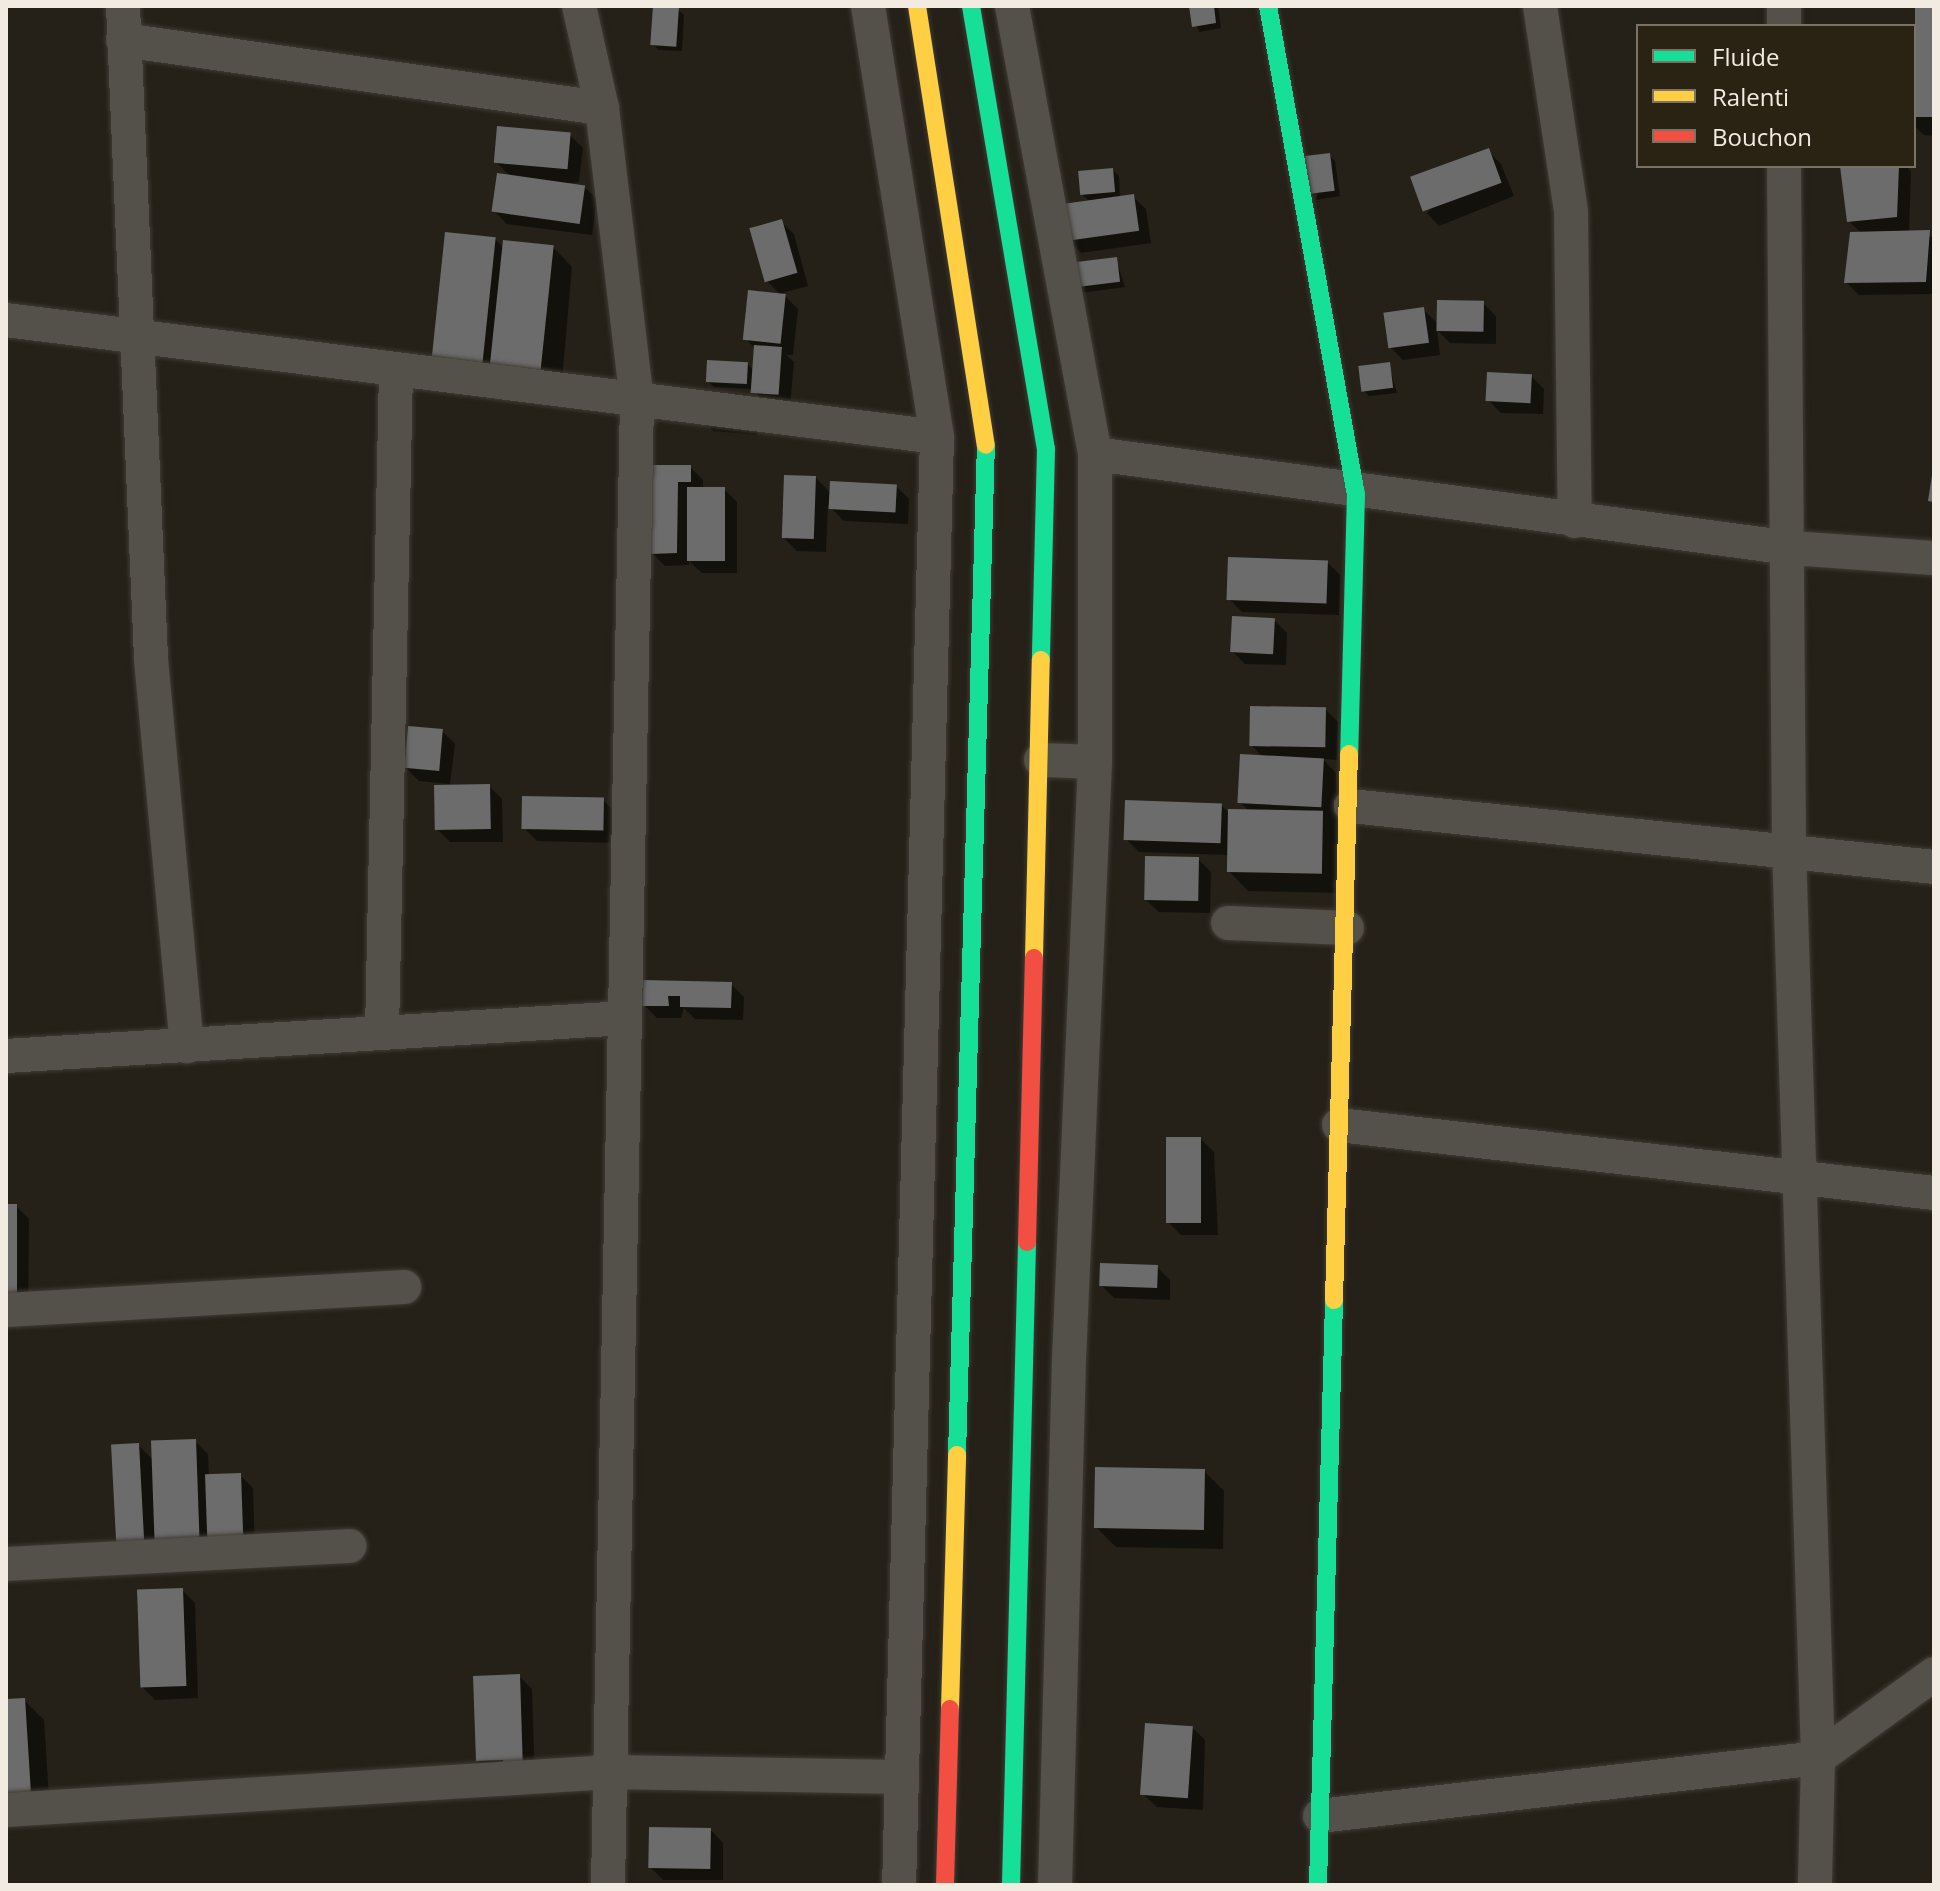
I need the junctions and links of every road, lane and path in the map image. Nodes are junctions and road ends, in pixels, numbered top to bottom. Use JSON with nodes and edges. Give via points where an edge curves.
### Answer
{"nodes":[{"id":1,"x":579,"y":6,"type":"edge"},
{"id":2,"x":868,"y":6,"type":"edge"},
{"id":3,"x":917,"y":6,"type":"edge"},
{"id":4,"x":971,"y":6,"type":"edge"},
{"id":5,"x":1012,"y":6,"type":"edge"},
{"id":6,"x":1268,"y":6,"type":"edge"},
{"id":7,"x":1540,"y":6,"type":"edge"},
{"id":8,"x":123,"y":23,"type":"edge"},
{"id":9,"x":602,"y":108,"type":"junction"},
{"id":10,"x":1784,"y":168,"type":"edge"},
{"id":11,"x":6,"y":320,"type":"edge"},
{"id":12,"x":136,"y":336,"type":"junction"},
{"id":13,"x":396,"y":370,"type":"junction"},
{"id":14,"x":637,"y":401,"type":"junction"},
{"id":15,"x":937,"y":437,"type":"junction"},
{"id":16,"x":1095,"y":454,"type":"junction"},
{"id":17,"x":1356,"y":493,"type":"junction"},
{"id":18,"x":1575,"y":521,"type":"junction"},
{"id":19,"x":1790,"y":548,"type":"junction"},
{"id":20,"x":1934,"y":558,"type":"edge"},
{"id":21,"x":1041,"y":760,"type":"junction"},
{"id":22,"x":1095,"y":762,"type":"junction"},
{"id":23,"x":1351,"y":806,"type":"junction"},
{"id":24,"x":1789,"y":849,"type":"junction"},
{"id":25,"x":1934,"y":867,"type":"edge"},
{"id":26,"x":1228,"y":923,"type":"dead end"},
{"id":27,"x":1347,"y":928,"type":"junction"},
{"id":28,"x":625,"y":1018,"type":"junction"},
{"id":29,"x":382,"y":1033,"type":"junction"},
{"id":30,"x":187,"y":1046,"type":"junction"},
{"id":31,"x":6,"y":1056,"type":"edge"},
{"id":32,"x":1339,"y":1125,"type":"junction"},
{"id":33,"x":1801,"y":1180,"type":"junction"},
{"id":34,"x":1934,"y":1193,"type":"edge"},
{"id":35,"x":404,"y":1287,"type":"dead end"},
{"id":36,"x":6,"y":1310,"type":"edge"},
{"id":37,"x":350,"y":1546,"type":"dead end"},
{"id":38,"x":6,"y":1564,"type":"edge"},
{"id":39,"x":1934,"y":1674,"type":"edge"},
{"id":40,"x":1818,"y":1758,"type":"junction"},
{"id":41,"x":610,"y":1772,"type":"junction"},
{"id":42,"x":901,"y":1777,"type":"junction"},
{"id":43,"x":6,"y":1810,"type":"edge"},
{"id":44,"x":1320,"y":1816,"type":"junction"},
{"id":45,"x":608,"y":1885,"type":"edge"},
{"id":46,"x":899,"y":1885,"type":"edge"},
{"id":47,"x":945,"y":1885,"type":"edge"},
{"id":48,"x":1011,"y":1885,"type":"edge"},
{"id":49,"x":1055,"y":1885,"type":"edge"},
{"id":50,"x":1318,"y":1885,"type":"edge"},
{"id":51,"x":1815,"y":1885,"type":"edge"}],
"edges":[{"from":1,"to":9,"type":"street"},
{"from":2,"to":15,"type":"street"},
{"from":3,"to":47,"type":"street","via":[[986,437]]},
{"from":4,"to":21,"type":"street","via":[[1046,449]]},
{"from":5,"to":16,"type":"street"},
{"from":6,"to":17,"type":"street"},
{"from":7,"to":18,"type":"street","via":[[1571,212]]},
{"from":8,"to":9,"type":"street"},
{"from":8,"to":12,"type":"street"},
{"from":9,"to":14,"type":"street"},
{"from":10,"to":19,"type":"street"},
{"from":11,"to":12,"type":"street"},
{"from":12,"to":13,"type":"street"},
{"from":12,"to":30,"type":"street","via":[[151,659]]},
{"from":13,"to":14,"type":"street"},
{"from":13,"to":29,"type":"street"},
{"from":14,"to":15,"type":"street"},
{"from":14,"to":28,"type":"street"},
{"from":15,"to":42,"type":"street"},
{"from":16,"to":17,"type":"street"},
{"from":16,"to":22,"type":"street"},
{"from":17,"to":18,"type":"street"},
{"from":17,"to":23,"type":"street"},
{"from":18,"to":19,"type":"street"},
{"from":19,"to":20,"type":"street"},
{"from":19,"to":24,"type":"street"},
{"from":21,"to":22,"type":"street"},
{"from":21,"to":48,"type":"street"},
{"from":22,"to":49,"type":"street","via":[[1069,1359]]},
{"from":23,"to":24,"type":"street"},
{"from":23,"to":27,"type":"street"},
{"from":24,"to":25,"type":"street"},
{"from":24,"to":33,"type":"street"},
{"from":26,"to":27,"type":"street"},
{"from":27,"to":32,"type":"street"},
{"from":28,"to":29,"type":"street"},
{"from":28,"to":41,"type":"street"},
{"from":29,"to":30,"type":"street"},
{"from":30,"to":31,"type":"street"},
{"from":32,"to":33,"type":"street"},
{"from":32,"to":44,"type":"street"},
{"from":33,"to":34,"type":"street"},
{"from":33,"to":40,"type":"street"},
{"from":35,"to":36,"type":"street"},
{"from":37,"to":38,"type":"street"},
{"from":39,"to":40,"type":"street"},
{"from":40,"to":44,"type":"street"},
{"from":40,"to":51,"type":"street"},
{"from":41,"to":42,"type":"street"},
{"from":41,"to":43,"type":"street"},
{"from":41,"to":45,"type":"street"},
{"from":42,"to":46,"type":"street"},
{"from":44,"to":50,"type":"street"}]}
